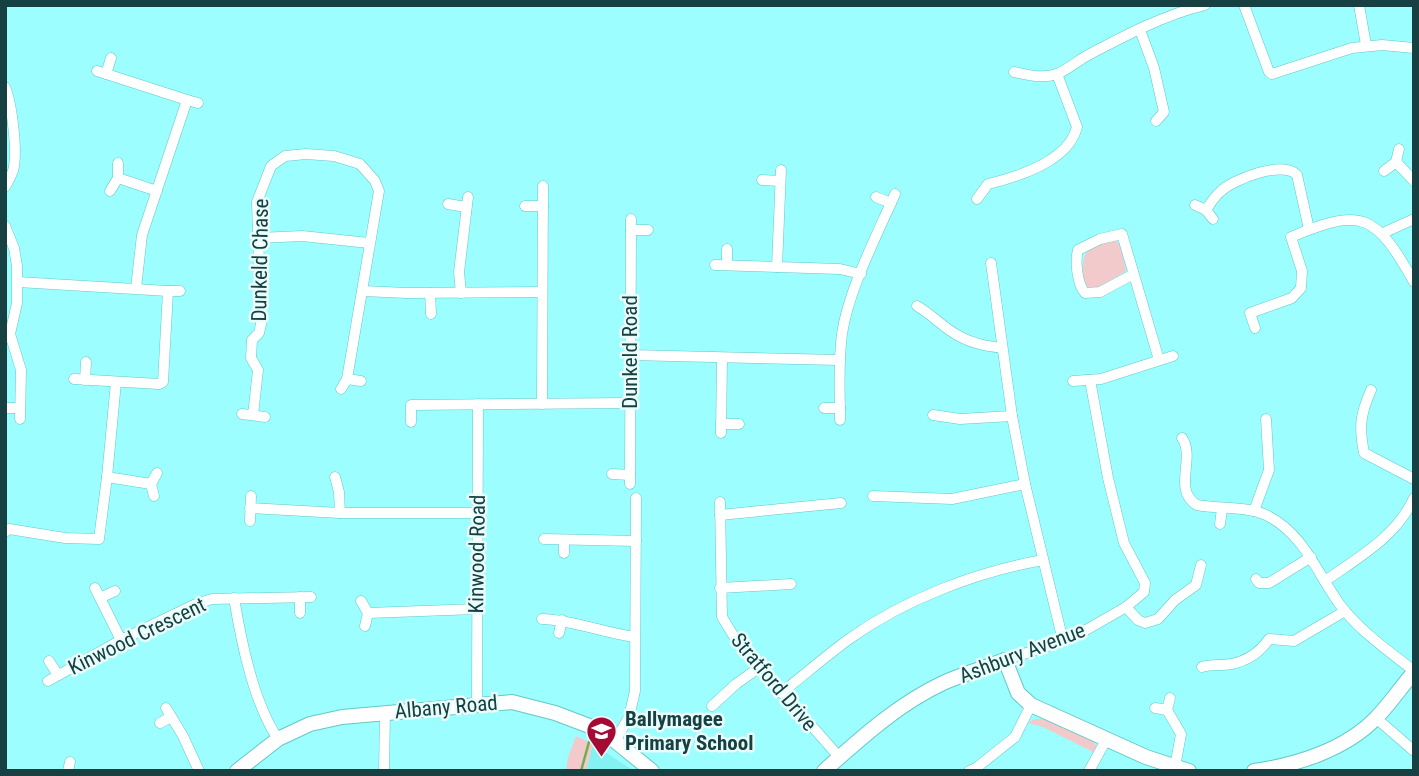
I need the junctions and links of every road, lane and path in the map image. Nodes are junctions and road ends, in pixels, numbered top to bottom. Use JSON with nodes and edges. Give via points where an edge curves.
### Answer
{"nodes":[{"id":1,"x":1205,"y":5,"type":"edge"},
{"id":2,"x":1244,"y":5,"type":"edge"},
{"id":3,"x":1359,"y":5,"type":"edge"},
{"id":4,"x":1140,"y":30,"type":"junction"},
{"id":5,"x":1366,"y":46,"type":"junction"},
{"id":6,"x":1414,"y":48,"type":"edge"},
{"id":7,"x":111,"y":58,"type":"dead end"},
{"id":8,"x":1014,"y":72,"type":"dead end"},
{"id":9,"x":1056,"y":74,"type":"junction"},
{"id":10,"x":5,"y":87,"type":"edge"},
{"id":11,"x":187,"y":100,"type":"junction"},
{"id":12,"x":198,"y":103,"type":"dead end"},
{"id":13,"x":1156,"y":121,"type":"dead end"},
{"id":14,"x":9,"y":131,"type":"edge"},
{"id":15,"x":1399,"y":149,"type":"dead end"},
{"id":16,"x":1396,"y":162,"type":"junction"},
{"id":17,"x":118,"y":163,"type":"dead end"},
{"id":18,"x":781,"y":170,"type":"dead end"},
{"id":19,"x":1384,"y":171,"type":"dead end"},
{"id":20,"x":118,"y":178,"type":"junction"},
{"id":21,"x":762,"y":180,"type":"dead end"},
{"id":22,"x":780,"y":181,"type":"junction"},
{"id":23,"x":1414,"y":181,"type":"edge"},
{"id":24,"x":544,"y":186,"type":"dead end"},
{"id":25,"x":5,"y":187,"type":"edge"},
{"id":26,"x":110,"y":191,"type":"dead end"},
{"id":27,"x":157,"y":191,"type":"junction"},
{"id":28,"x":876,"y":197,"type":"dead end"},
{"id":29,"x":977,"y":199,"type":"dead end"},
{"id":30,"x":448,"y":204,"type":"dead end"},
{"id":31,"x":525,"y":205,"type":"dead end"},
{"id":32,"x":1195,"y":205,"type":"dead end"},
{"id":33,"x":543,"y":206,"type":"junction"},
{"id":34,"x":1206,"y":210,"type":"junction"},
{"id":35,"x":1213,"y":219,"type":"dead end"},
{"id":36,"x":1414,"y":219,"type":"edge"},
{"id":37,"x":5,"y":226,"type":"edge"},
{"id":38,"x":1309,"y":229,"type":"junction"},
{"id":39,"x":648,"y":230,"type":"dead end"},
{"id":40,"x":1383,"y":233,"type":"junction"},
{"id":41,"x":259,"y":238,"type":"junction"},
{"id":42,"x":369,"y":243,"type":"junction"},
{"id":43,"x":727,"y":248,"type":"dead end"},
{"id":44,"x":10,"y":250,"type":"edge"},
{"id":45,"x":991,"y":262,"type":"dead end"},
{"id":46,"x":777,"y":267,"type":"junction"},
{"id":47,"x":862,"y":274,"type":"junction"},
{"id":48,"x":1132,"y":275,"type":"junction"},
{"id":49,"x":18,"y":282,"type":"junction"},
{"id":50,"x":1414,"y":282,"type":"edge"},
{"id":51,"x":136,"y":288,"type":"junction"},
{"id":52,"x":363,"y":290,"type":"junction"},
{"id":53,"x":541,"y":292,"type":"junction"},
{"id":54,"x":430,"y":293,"type":"junction"},
{"id":55,"x":461,"y":293,"type":"junction"},
{"id":56,"x":917,"y":306,"type":"dead end"},
{"id":57,"x":430,"y":314,"type":"dead end"},
{"id":58,"x":1255,"y":328,"type":"dead end"},
{"id":59,"x":1002,"y":348,"type":"junction"},
{"id":60,"x":630,"y":355,"type":"junction"},
{"id":61,"x":1173,"y":356,"type":"dead end"},
{"id":62,"x":722,"y":358,"type":"junction"},
{"id":63,"x":839,"y":360,"type":"junction"},
{"id":64,"x":1159,"y":360,"type":"junction"},
{"id":65,"x":86,"y":362,"type":"dead end"},
{"id":66,"x":347,"y":379,"type":"junction"},
{"id":67,"x":1090,"y":380,"type":"junction"},
{"id":68,"x":361,"y":381,"type":"dead end"},
{"id":69,"x":1073,"y":381,"type":"dead end"},
{"id":70,"x":116,"y":382,"type":"junction"},
{"id":71,"x":341,"y":389,"type":"dead end"},
{"id":72,"x":1371,"y":390,"type":"dead end"},
{"id":73,"x":629,"y":403,"type":"junction"},
{"id":74,"x":478,"y":404,"type":"junction"},
{"id":75,"x":541,"y":404,"type":"junction"},
{"id":76,"x":5,"y":408,"type":"edge"},
{"id":77,"x":824,"y":408,"type":"dead end"},
{"id":78,"x":840,"y":408,"type":"junction"},
{"id":79,"x":242,"y":414,"type":"dead end"},
{"id":80,"x":253,"y":415,"type":"junction"},
{"id":81,"x":933,"y":415,"type":"dead end"},
{"id":82,"x":1012,"y":416,"type":"junction"},
{"id":83,"x":265,"y":417,"type":"dead end"},
{"id":84,"x":1266,"y":419,"type":"dead end"},
{"id":85,"x":840,"y":420,"type":"dead end"},
{"id":86,"x":411,"y":422,"type":"dead end"},
{"id":87,"x":739,"y":424,"type":"dead end"},
{"id":88,"x":1182,"y":438,"type":"dead end"},
{"id":89,"x":156,"y":473,"type":"dead end"},
{"id":90,"x":612,"y":474,"type":"dead end"},
{"id":91,"x":107,"y":477,"type":"junction"},
{"id":92,"x":335,"y":477,"type":"dead end"},
{"id":93,"x":1414,"y":479,"type":"edge"},
{"id":94,"x":151,"y":484,"type":"junction"},
{"id":95,"x":1025,"y":484,"type":"junction"},
{"id":96,"x":154,"y":496,"type":"dead end"},
{"id":97,"x":251,"y":496,"type":"dead end"},
{"id":98,"x":873,"y":496,"type":"dead end"},
{"id":99,"x":636,"y":498,"type":"dead end"},
{"id":100,"x":1414,"y":498,"type":"edge"},
{"id":101,"x":720,"y":502,"type":"dead end"},
{"id":102,"x":842,"y":503,"type":"dead end"},
{"id":103,"x":250,"y":508,"type":"junction"},
{"id":104,"x":1222,"y":509,"type":"junction"},
{"id":105,"x":1254,"y":511,"type":"junction"},
{"id":106,"x":340,"y":513,"type":"junction"},
{"id":107,"x":478,"y":513,"type":"junction"},
{"id":108,"x":720,"y":515,"type":"junction"},
{"id":109,"x":1410,"y":516,"type":"edge"},
{"id":110,"x":250,"y":521,"type":"dead end"},
{"id":111,"x":1220,"y":524,"type":"dead end"},
{"id":112,"x":5,"y":533,"type":"edge"},
{"id":113,"x":544,"y":539,"type":"dead end"},
{"id":114,"x":564,"y":540,"type":"junction"},
{"id":115,"x":636,"y":541,"type":"junction"},
{"id":116,"x":564,"y":553,"type":"dead end"},
{"id":117,"x":1311,"y":557,"type":"junction"},
{"id":118,"x":1043,"y":560,"type":"junction"},
{"id":119,"x":1201,"y":565,"type":"dead end"},
{"id":120,"x":1256,"y":579,"type":"dead end"},
{"id":121,"x":1325,"y":581,"type":"junction"},
{"id":122,"x":791,"y":584,"type":"dead end"},
{"id":123,"x":720,"y":588,"type":"junction"},
{"id":124,"x":115,"y":591,"type":"dead end"},
{"id":125,"x":234,"y":598,"type":"junction"},
{"id":126,"x":361,"y":601,"type":"dead end"},
{"id":127,"x":1126,"y":607,"type":"junction"},
{"id":128,"x":477,"y":609,"type":"junction"},
{"id":129,"x":1345,"y":611,"type":"junction"},
{"id":130,"x":300,"y":612,"type":"dead end"},
{"id":131,"x":368,"y":613,"type":"junction"},
{"id":132,"x":542,"y":619,"type":"dead end"},
{"id":133,"x":562,"y":620,"type":"junction"},
{"id":134,"x":365,"y":626,"type":"dead end"},
{"id":135,"x":559,"y":633,"type":"dead end"},
{"id":136,"x":635,"y":637,"type":"junction"},
{"id":137,"x":121,"y":640,"type":"junction"},
{"id":138,"x":1063,"y":641,"type":"junction"},
{"id":139,"x":49,"y":660,"type":"dead end"},
{"id":140,"x":1005,"y":660,"type":"junction"},
{"id":141,"x":760,"y":667,"type":"junction"},
{"id":142,"x":1202,"y":667,"type":"dead end"},
{"id":143,"x":1414,"y":672,"type":"edge"},
{"id":144,"x":58,"y":675,"type":"junction"},
{"id":145,"x":48,"y":681,"type":"dead end"},
{"id":146,"x":782,"y":693,"type":"junction"},
{"id":147,"x":1170,"y":698,"type":"dead end"},
{"id":148,"x":477,"y":703,"type":"junction"},
{"id":149,"x":1031,"y":705,"type":"junction"},
{"id":150,"x":712,"y":706,"type":"dead end"},
{"id":151,"x":1155,"y":708,"type":"dead end"},
{"id":152,"x":1167,"y":710,"type":"junction"},
{"id":153,"x":385,"y":712,"type":"junction"},
{"id":154,"x":1376,"y":718,"type":"junction"},
{"id":155,"x":160,"y":723,"type":"dead end"},
{"id":156,"x":278,"y":739,"type":"junction"},
{"id":157,"x":1106,"y":740,"type":"junction"},
{"id":158,"x":615,"y":741,"type":"junction"},
{"id":159,"x":1414,"y":751,"type":"edge"},
{"id":160,"x":840,"y":758,"type":"junction"},
{"id":161,"x":1309,"y":765,"type":"edge"},
{"id":162,"x":1182,"y":769,"type":"edge"},
{"id":163,"x":199,"y":771,"type":"edge"},
{"id":164,"x":237,"y":771,"type":"edge"},
{"id":165,"x":384,"y":771,"type":"edge"},
{"id":166,"x":653,"y":771,"type":"edge"},
{"id":167,"x":824,"y":771,"type":"edge"},
{"id":168,"x":969,"y":771,"type":"edge"},
{"id":169,"x":1089,"y":771,"type":"edge"},
{"id":170,"x":1254,"y":771,"type":"edge"}],
"edges":[{"from":1,"to":4,"type":"street"},
{"from":2,"to":5,"type":"street","via":[[1272,74]]},
{"from":3,"to":5,"type":"street"},
{"from":4,"to":9,"type":"street"},
{"from":4,"to":13,"type":"street","via":[[1164,112]]},
{"from":5,"to":6,"type":"street"},
{"from":7,"to":11,"type":"street","via":[[101,72]]},
{"from":8,"to":9,"type":"street","via":[[1043,77]]},
{"from":9,"to":29,"type":"street","via":[[1075,132],[1057,156],[1013,178],[988,184]]},
{"from":10,"to":14,"type":"street","via":[[11,102]]},
{"from":11,"to":12,"type":"street"},
{"from":11,"to":27,"type":"street"},
{"from":14,"to":25,"type":"street","via":[[13,165]]},
{"from":15,"to":16,"type":"street"},
{"from":16,"to":19,"type":"street"},
{"from":16,"to":23,"type":"street"},
{"from":17,"to":20,"type":"street"},
{"from":18,"to":22,"type":"street"},
{"from":20,"to":26,"type":"street"},
{"from":20,"to":27,"type":"street"},
{"from":21,"to":22,"type":"street"},
{"from":22,"to":46,"type":"street"},
{"from":24,"to":33,"type":"street"},
{"from":27,"to":51,"type":"street","via":[[142,235]]},
{"from":28,"to":47,"type":"street","via":[[893,199]]},
{"from":30,"to":55,"type":"street","via":[[467,202]]},
{"from":31,"to":33,"type":"street"},
{"from":32,"to":34,"type":"street"},
{"from":33,"to":53,"type":"street"},
{"from":34,"to":35,"type":"street"},
{"from":34,"to":38,"type":"street","via":[[1219,192],[1235,181],[1290,170],[1297,175]]},
{"from":36,"to":40,"type":"street"},
{"from":37,"to":44,"type":"street"},
{"from":38,"to":40,"type":"street","via":[[1352,218]]},
{"from":38,"to":58,"type":"street","via":[[1291,237],[1302,271],[1301,288],[1292,298],[1250,313]]},
{"from":39,"to":60,"type":"street","name":"Dunkeld Road","via":[[631,225]]},
{"from":40,"to":50,"type":"street"},
{"from":41,"to":42,"type":"street","via":[[302,236]]},
{"from":41,"to":42,"type":"street","name":"Dunkeld Chase","via":[[257,202],[271,166],[285,156],[306,154],[360,164],[374,181],[379,191]]},
{"from":41,"to":80,"type":"street","name":"Dunkeld Chase","via":[[261,324],[252,340],[251,358],[258,370]]},
{"from":42,"to":52,"type":"street","name":"Dunkeld Chase"},
{"from":43,"to":46,"type":"street","via":[[721,265]]},
{"from":44,"to":49,"type":"street"},
{"from":45,"to":59,"type":"street"},
{"from":46,"to":47,"type":"street"},
{"from":47,"to":63,"type":"street","via":[[842,331]]},
{"from":48,"to":48,"type":"street","via":[[1122,234],[1100,239],[1076,254],[1085,293],[1100,292]]},
{"from":48,"to":64,"type":"street"},
{"from":49,"to":51,"type":"street"},
{"from":49,"to":76,"type":"street","via":[[10,334],[21,370],[20,413]]},
{"from":51,"to":70,"type":"street","via":[[174,291],[163,382]]},
{"from":52,"to":54,"type":"street"},
{"from":52,"to":66,"type":"street","name":"Dunkeld Chase"},
{"from":53,"to":55,"type":"street"},
{"from":53,"to":75,"type":"street"},
{"from":54,"to":55,"type":"street"},
{"from":54,"to":57,"type":"street"},
{"from":56,"to":59,"type":"street","via":[[957,336]]},
{"from":59,"to":82,"type":"street"},
{"from":60,"to":62,"type":"street"},
{"from":60,"to":73,"type":"street","name":"Dunkeld Road"},
{"from":61,"to":64,"type":"street"},
{"from":62,"to":63,"type":"street"},
{"from":62,"to":87,"type":"street","via":[[721,428]]},
{"from":63,"to":78,"type":"street"},
{"from":64,"to":67,"type":"street"},
{"from":65,"to":70,"type":"street","via":[[80,379]]},
{"from":66,"to":68,"type":"street"},
{"from":66,"to":71,"type":"street","name":"Dunkeld Chase"},
{"from":67,"to":69,"type":"street"},
{"from":67,"to":127,"type":"street","name":"Ashbury Avenue","via":[[1124,543],[1146,583],[1144,592]]},
{"from":70,"to":91,"type":"street"},
{"from":72,"to":93,"type":"street","via":[[1362,410],[1364,453]]},
{"from":73,"to":75,"type":"street"},
{"from":73,"to":90,"type":"street","name":"Dunkeld Road","via":[[630,479]]},
{"from":74,"to":75,"type":"street"},
{"from":74,"to":86,"type":"street","via":[[411,405]]},
{"from":74,"to":107,"type":"street","name":"Kinwood Road"},
{"from":77,"to":78,"type":"street"},
{"from":78,"to":85,"type":"street"},
{"from":79,"to":80,"type":"street"},
{"from":80,"to":83,"type":"street"},
{"from":81,"to":82,"type":"street","via":[[960,419]]},
{"from":82,"to":95,"type":"street"},
{"from":84,"to":105,"type":"street","via":[[1269,470]]},
{"from":88,"to":104,"type":"street","via":[[1187,446],[1186,496],[1197,506]]},
{"from":89,"to":94,"type":"street"},
{"from":91,"to":94,"type":"street"},
{"from":91,"to":112,"type":"street","via":[[99,539],[9,529]]},
{"from":92,"to":106,"type":"street"},
{"from":94,"to":96,"type":"street"},
{"from":95,"to":98,"type":"street","via":[[952,499]]},
{"from":95,"to":118,"type":"street"},
{"from":97,"to":103,"type":"street"},
{"from":99,"to":115,"type":"street"},
{"from":100,"to":109,"type":"street"},
{"from":101,"to":108,"type":"street","name":"Stratford Drive"},
{"from":102,"to":108,"type":"street"},
{"from":103,"to":106,"type":"street"},
{"from":103,"to":110,"type":"street"},
{"from":104,"to":105,"type":"street"},
{"from":104,"to":111,"type":"street"},
{"from":105,"to":117,"type":"street","via":[[1280,523]]},
{"from":106,"to":107,"type":"street"},
{"from":107,"to":128,"type":"street","name":"Kinwood Road"},
{"from":108,"to":123,"type":"street","name":"Stratford Drive"},
{"from":109,"to":121,"type":"street"},
{"from":113,"to":114,"type":"street"},
{"from":114,"to":115,"type":"street"},
{"from":114,"to":116,"type":"street"},
{"from":115,"to":136,"type":"street"},
{"from":117,"to":120,"type":"street","via":[[1269,583]]},
{"from":117,"to":121,"type":"street"},
{"from":118,"to":138,"type":"street"},
{"from":118,"to":146,"type":"street","via":[[966,579],[901,609],[851,638]]},
{"from":119,"to":127,"type":"street","via":[[1195,585],[1158,619],[1145,623]]},
{"from":121,"to":129,"type":"street"},
{"from":122,"to":123,"type":"street"},
{"from":123,"to":141,"type":"street","name":"Stratford Drive","via":[[722,617]]},
{"from":124,"to":137,"type":"street","via":[[97,593]]},
{"from":125,"to":130,"type":"street","name":"Kinwood Crescent","via":[[305,597]]},
{"from":125,"to":137,"type":"street","name":"Kinwood Crescent","via":[[196,604]]},
{"from":125,"to":156,"type":"street","via":[[241,643]]},
{"from":126,"to":131,"type":"street"},
{"from":127,"to":138,"type":"street","name":"Ashbury Avenue"},
{"from":128,"to":131,"type":"street"},
{"from":128,"to":148,"type":"street","name":"Kinwood Road"},
{"from":129,"to":142,"type":"street","via":[[1294,641],[1269,639],[1259,653],[1231,664]]},
{"from":129,"to":143,"type":"street"},
{"from":131,"to":134,"type":"street"},
{"from":132,"to":133,"type":"street"},
{"from":133,"to":135,"type":"street"},
{"from":133,"to":136,"type":"street"},
{"from":136,"to":158,"type":"street","via":[[635,691],[629,717]]},
{"from":137,"to":144,"type":"street","name":"Kinwood Crescent"},
{"from":138,"to":140,"type":"street","name":"Ashbury Avenue"},
{"from":139,"to":144,"type":"street","name":"Kinwood Crescent"},
{"from":140,"to":149,"type":"street","via":[[1018,693]]},
{"from":140,"to":160,"type":"street","name":"Ashbury Avenue","via":[[912,701]]},
{"from":141,"to":146,"type":"street","name":"Stratford Drive"},
{"from":141,"to":150,"type":"street"},
{"from":143,"to":154,"type":"street"},
{"from":144,"to":145,"type":"street","name":"Kinwood Crescent"},
{"from":146,"to":160,"type":"street","name":"Stratford Drive"},
{"from":147,"to":152,"type":"street"},
{"from":148,"to":153,"type":"street","name":"Albany Road"},
{"from":148,"to":158,"type":"street","name":"Albany Road","via":[[512,702],[555,713]]},
{"from":149,"to":157,"type":"street"},
{"from":149,"to":168,"type":"street","via":[[1015,737]]},
{"from":151,"to":152,"type":"street"},
{"from":152,"to":162,"type":"street","via":[[1181,734]]},
{"from":153,"to":156,"type":"street","name":"Albany Road","via":[[310,724]]},
{"from":153,"to":165,"type":"street"},
{"from":154,"to":159,"type":"street"},
{"from":154,"to":161,"type":"street"},
{"from":155,"to":163,"type":"street","via":[[168,713]]},
{"from":156,"to":164,"type":"street","name":"Albany Road"},
{"from":157,"to":162,"type":"street"},
{"from":157,"to":169,"type":"street"},
{"from":158,"to":166,"type":"street","name":"Albany Road"},
{"from":160,"to":167,"type":"street","name":"Ashbury Avenue"},
{"from":161,"to":170,"type":"street"}]}
